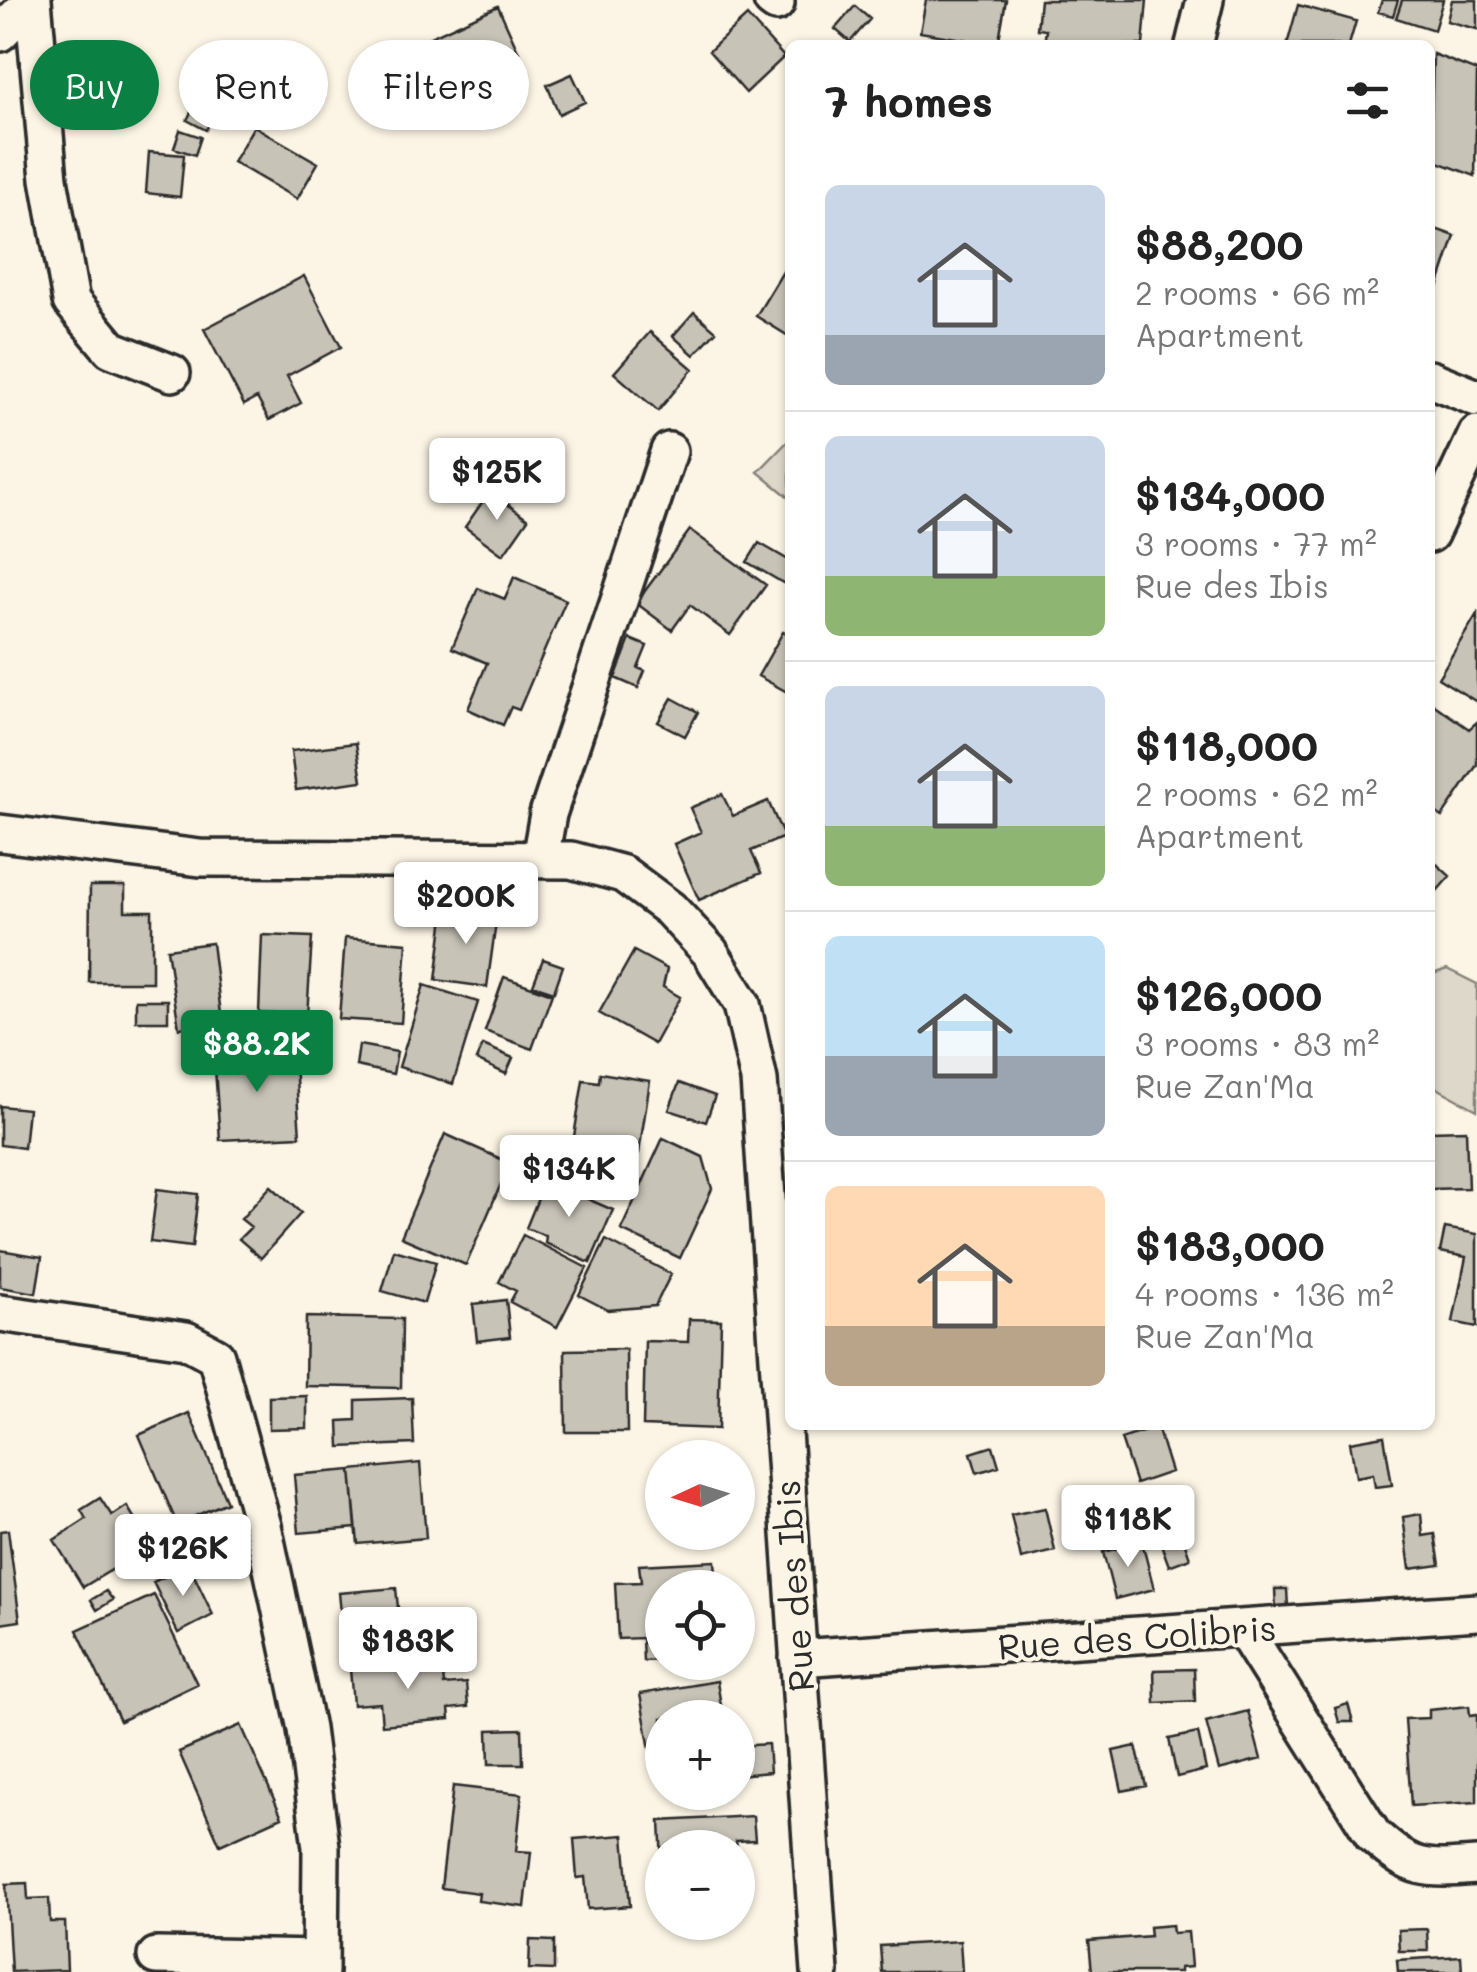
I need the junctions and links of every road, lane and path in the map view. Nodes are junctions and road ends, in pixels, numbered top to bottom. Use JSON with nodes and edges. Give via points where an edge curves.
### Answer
{"nodes":[{"id":1,"x":33,"y":0,"type":"edge"},
{"id":2,"x":1205,"y":0,"type":"edge"},
{"id":3,"x":0,"y":33,"type":"edge"},
{"id":4,"x":1195,"y":40,"type":"edge"},
{"id":5,"x":172,"y":372,"type":"dead end"},
{"id":6,"x":1435,"y":381,"type":"edge"},
{"id":7,"x":1477,"y":398,"type":"edge"},
{"id":8,"x":1477,"y":434,"type":"edge"},
{"id":9,"x":669,"y":450,"type":"dead end"},
{"id":10,"x":1435,"y":523,"type":"edge"},
{"id":11,"x":0,"y":833,"type":"edge"},
{"id":12,"x":540,"y":859,"type":"junction"},
{"id":13,"x":0,"y":1313,"type":"edge"},
{"id":14,"x":1477,"y":1612,"type":"edge"},
{"id":15,"x":1244,"y":1630,"type":"junction"},
{"id":16,"x":798,"y":1658,"type":"junction"},
{"id":17,"x":1477,"y":1866,"type":"edge"},
{"id":18,"x":156,"y":1956,"type":"dead end"},
{"id":19,"x":320,"y":1965,"type":"edge"},
{"id":20,"x":820,"y":1972,"type":"edge"}],
"edges":[{"from":1,"to":3,"type":"street"},
{"from":1,"to":5,"type":"street","via":[[70,301],[110,349]]},
{"from":2,"to":4,"type":"street"},
{"from":6,"to":7,"type":"street"},
{"from":8,"to":10,"type":"street"},
{"from":9,"to":12,"type":"street","via":[[548,814]]},
{"from":11,"to":12,"type":"street","name":"Rue des Ibis","via":[[200,858]]},
{"from":12,"to":16,"type":"street","name":"Rue des Ibis","via":[[623,874],[670,909],[710,952],[742,1004],[758,1080]]},
{"from":13,"to":19,"type":"street","via":[[186,1340],[216,1356],[264,1526],[306,1729],[322,1847]]},
{"from":14,"to":15,"type":"street","name":"Rue des Colibris"},
{"from":15,"to":16,"type":"street","name":"Rue des Colibris"},
{"from":15,"to":17,"type":"street","via":[[1372,1835],[1401,1860],[1428,1870]]},
{"from":16,"to":20,"type":"street","name":"Rue des Ibis"},
{"from":18,"to":19,"type":"street"}]}
